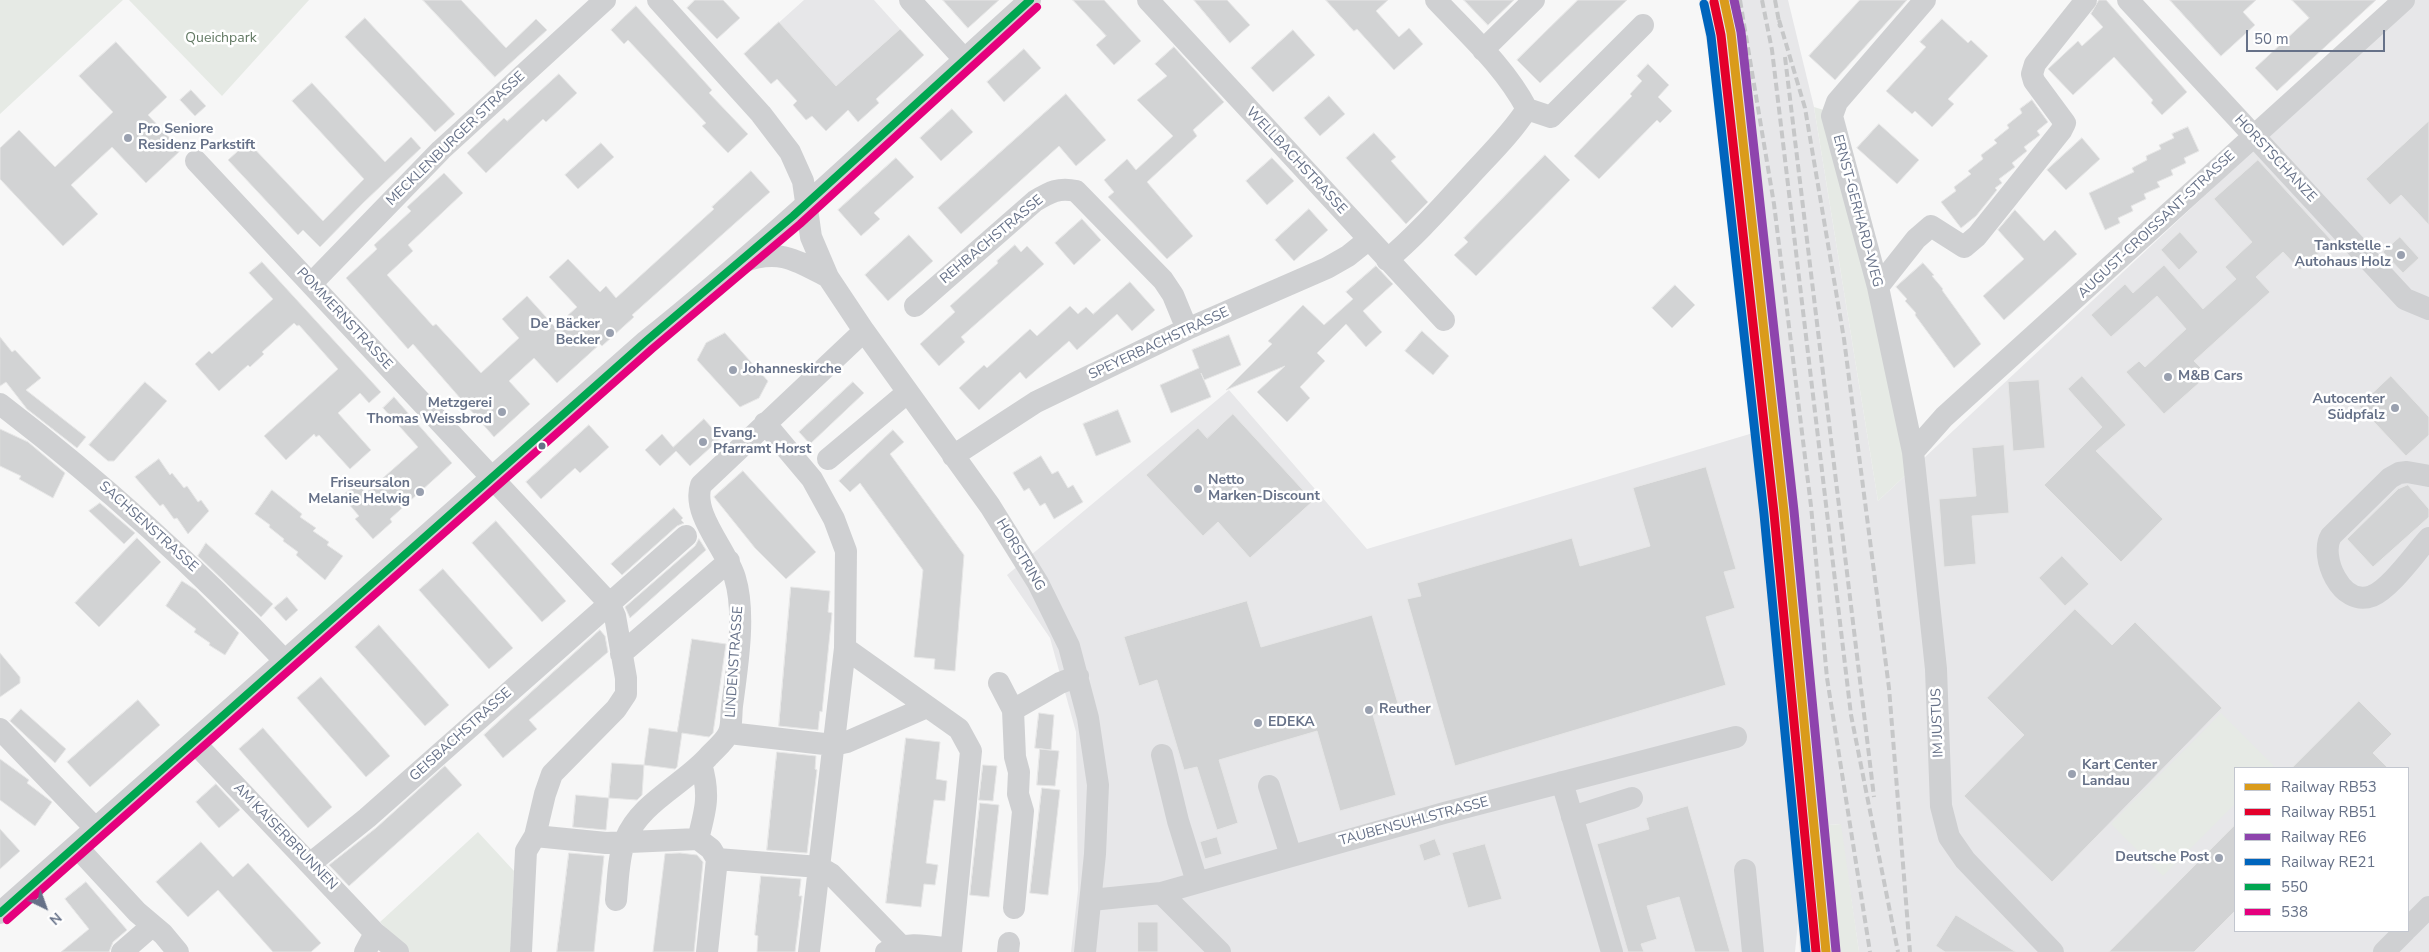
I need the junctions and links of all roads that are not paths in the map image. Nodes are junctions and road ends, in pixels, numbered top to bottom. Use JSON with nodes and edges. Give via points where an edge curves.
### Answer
{"nodes":[{"id":1,"x":604,"y":0,"type":"edge"},
{"id":2,"x":658,"y":0,"type":"edge"},
{"id":3,"x":910,"y":0,"type":"edge"},
{"id":4,"x":1030,"y":0,"type":"edge"},
{"id":5,"x":1148,"y":0,"type":"edge"},
{"id":6,"x":1436,"y":0,"type":"edge"},
{"id":7,"x":1534,"y":0,"type":"edge"},
{"id":8,"x":1925,"y":0,"type":"edge"},
{"id":9,"x":2086,"y":0,"type":"edge"},
{"id":10,"x":2128,"y":0,"type":"edge"},
{"id":11,"x":2404,"y":0,"type":"edge"},
{"id":12,"x":1643,"y":25,"type":"dead end"},
{"id":13,"x":1483,"y":50,"type":"junction"},
{"id":14,"x":964,"y":59,"type":"junction"},
{"id":15,"x":1527,"y":109,"type":"junction"},
{"id":16,"x":2253,"y":136,"type":"junction"},
{"id":17,"x":196,"y":161,"type":"dead end"},
{"id":18,"x":806,"y":204,"type":"junction"},
{"id":19,"x":1368,"y":240,"type":"junction"},
{"id":20,"x":1387,"y":260,"type":"junction"},
{"id":21,"x":741,"y":262,"type":"junction"},
{"id":22,"x":828,"y":277,"type":"junction"},
{"id":23,"x":312,"y":283,"type":"junction"},
{"id":24,"x":1878,"y":287,"type":"junction"},
{"id":25,"x":915,"y":306,"type":"dead end"},
{"id":26,"x":2429,"y":308,"type":"edge"},
{"id":27,"x":1444,"y":320,"type":"dead end"},
{"id":28,"x":1187,"y":329,"type":"junction"},
{"id":29,"x":864,"y":331,"type":"junction"},
{"id":30,"x":908,"y":392,"type":"junction"},
{"id":31,"x":0,"y":404,"type":"edge"},
{"id":32,"x":765,"y":424,"type":"junction"},
{"id":33,"x":1913,"y":452,"type":"junction"},
{"id":34,"x":953,"y":456,"type":"junction"},
{"id":35,"x":828,"y":459,"type":"dead end"},
{"id":36,"x":2429,"y":476,"type":"edge"},
{"id":37,"x":491,"y":478,"type":"junction"},
{"id":38,"x":686,"y":536,"type":"dead end"},
{"id":39,"x":2429,"y":538,"type":"edge"},
{"id":40,"x":729,"y":561,"type":"junction"},
{"id":41,"x":612,"y":610,"type":"junction"},
{"id":42,"x":845,"y":648,"type":"junction"},
{"id":43,"x":621,"y":654,"type":"junction"},
{"id":44,"x":285,"y":661,"type":"junction"},
{"id":45,"x":1078,"y":676,"type":"junction"},
{"id":46,"x":999,"y":683,"type":"dead end"},
{"id":47,"x":927,"y":707,"type":"junction"},
{"id":48,"x":1013,"y":710,"type":"junction"},
{"id":49,"x":0,"y":729,"type":"edge"},
{"id":50,"x":729,"y":733,"type":"junction"},
{"id":51,"x":1736,"y":737,"type":"dead end"},
{"id":52,"x":194,"y":742,"type":"junction"},
{"id":53,"x":833,"y":745,"type":"junction"},
{"id":54,"x":1162,"y":755,"type":"dead end"},
{"id":55,"x":701,"y":764,"type":"junction"},
{"id":56,"x":1562,"y":782,"type":"junction"},
{"id":57,"x":1269,"y":786,"type":"dead end"},
{"id":58,"x":1632,"y":798,"type":"dead end"},
{"id":59,"x":1572,"y":817,"type":"junction"},
{"id":60,"x":96,"y":829,"type":"junction"},
{"id":61,"x":535,"y":836,"type":"junction"},
{"id":62,"x":698,"y":839,"type":"junction"},
{"id":63,"x":625,"y":841,"type":"junction"},
{"id":64,"x":76,"y":846,"type":"junction"},
{"id":65,"x":1291,"y":856,"type":"junction"},
{"id":66,"x":718,"y":859,"type":"junction"},
{"id":67,"x":311,"y":863,"type":"junction"},
{"id":68,"x":819,"y":867,"type":"junction"},
{"id":69,"x":1745,"y":870,"type":"dead end"},
{"id":70,"x":1197,"y":882,"type":"junction"},
{"id":71,"x":1160,"y":893,"type":"junction"},
{"id":72,"x":616,"y":900,"type":"dead end"},
{"id":73,"x":1091,"y":900,"type":"junction"},
{"id":74,"x":2429,"y":907,"type":"edge"},
{"id":75,"x":1014,"y":908,"type":"dead end"},
{"id":76,"x":0,"y":913,"type":"edge"},
{"id":77,"x":152,"y":926,"type":"junction"},
{"id":78,"x":2409,"y":926,"type":"edge"},
{"id":79,"x":2403,"y":932,"type":"edge"},
{"id":80,"x":370,"y":942,"type":"edge"},
{"id":81,"x":893,"y":949,"type":"edge"},
{"id":82,"x":951,"y":951,"type":"edge"},
{"id":83,"x":122,"y":952,"type":"edge"},
{"id":84,"x":178,"y":952,"type":"edge"},
{"id":85,"x":398,"y":952,"type":"edge"},
{"id":86,"x":520,"y":952,"type":"edge"},
{"id":87,"x":707,"y":952,"type":"edge"},
{"id":88,"x":809,"y":952,"type":"edge"},
{"id":89,"x":1085,"y":952,"type":"edge"},
{"id":90,"x":1220,"y":952,"type":"edge"},
{"id":91,"x":1612,"y":952,"type":"edge"},
{"id":92,"x":1753,"y":952,"type":"edge"},
{"id":93,"x":2053,"y":952,"type":"edge"},
{"id":94,"x":2384,"y":952,"type":"edge"}],
"edges":[{"from":1,"to":23,"type":"street","name":"MECKLENBURGER STRASSE","via":[[441,150]]},
{"from":2,"to":18,"type":"street","name":"HORSTRING","via":[[784,143],[801,175]]},
{"from":3,"to":14,"type":"street"},
{"from":4,"to":14,"type":"street"},
{"from":5,"to":19,"type":"street","name":"WELLBACHSTRASSE"},
{"from":6,"to":13,"type":"street"},
{"from":7,"to":13,"type":"street"},
{"from":8,"to":24,"type":"street","name":"ERNST-GERHARD-WEG","via":[[1837,102],[1832,116]]},
{"from":9,"to":24,"type":"street","via":[[2035,64],[2032,74],[2065,123],[2061,131],[1978,236],[1964,247],[1931,226],[1916,239]]},
{"from":10,"to":16,"type":"street","name":"HORSTSCHANZE"},
{"from":11,"to":16,"type":"street","name":"AUGUST-CROISSANT-STRASSE"},
{"from":12,"to":15,"type":"street","via":[[1551,117]]},
{"from":13,"to":15,"type":"street","via":[[1517,90]]},
{"from":14,"to":18,"type":"street"},
{"from":15,"to":20,"type":"street","via":[[1516,127]]},
{"from":16,"to":26,"type":"street","name":"HORSTSCHANZE","via":[[2405,299]]},
{"from":16,"to":33,"type":"street","name":"AUGUST-CROISSANT-STRASSE","via":[[1944,417]]},
{"from":17,"to":23,"type":"street","name":"POMMERNSTRASSE"},
{"from":18,"to":21,"type":"street"},
{"from":18,"to":22,"type":"street","name":"HORSTRING","via":[[811,237]]},
{"from":19,"to":20,"type":"street","name":"WELLBACHSTRASSE"},
{"from":19,"to":28,"type":"street","name":"SPEYERBACHSTRASSE","via":[[1327,268]]},
{"from":20,"to":27,"type":"street","name":"WELLBACHSTRASSE"},
{"from":21,"to":22,"type":"street","via":[[777,255],[792,258]]},
{"from":21,"to":37,"type":"street"},
{"from":22,"to":29,"type":"street","name":"HORSTRING"},
{"from":23,"to":37,"type":"street","name":"POMMERNSTRASSE"},
{"from":24,"to":33,"type":"street","name":"ERNST-GERHARD-WEG"},
{"from":25,"to":28,"type":"street","name":"REHBACHSTRASSE","via":[[1035,201],[1052,190],[1065,189],[1076,191],[1163,280]]},
{"from":28,"to":34,"type":"street","name":"SPEYERBACHSTRASSE","via":[[1036,402]]},
{"from":29,"to":30,"type":"street","name":"HORSTRING"},
{"from":29,"to":32,"type":"street"},
{"from":30,"to":34,"type":"street","name":"HORSTRING"},
{"from":30,"to":35,"type":"street"},
{"from":31,"to":44,"type":"street","name":"SACHSENSTRASSE","via":[[162,538],[214,586]]},
{"from":32,"to":40,"type":"street","name":"LINDENSTRASSE","via":[[707,477],[698,493],[703,515]]},
{"from":32,"to":42,"type":"street","via":[[812,479],[834,519],[846,551]]},
{"from":33,"to":93,"type":"street","name":"IM JUSTUS","via":[[1936,669],[1941,806],[1946,828],[1965,860]]},
{"from":34,"to":45,"type":"street","name":"HORSTRING","via":[[990,506],[1038,583],[1070,646]]},
{"from":36,"to":39,"type":"street","via":[[2399,473],[2390,478],[2331,536],[2328,550],[2337,582],[2344,591],[2357,597],[2374,595],[2392,580]]},
{"from":37,"to":41,"type":"street"},
{"from":37,"to":44,"type":"street"},
{"from":38,"to":41,"type":"street","name":"GEISBACHSTRASSE"},
{"from":40,"to":43,"type":"street"},
{"from":40,"to":50,"type":"street","name":"LINDENSTRASSE","via":[[740,602]]},
{"from":41,"to":43,"type":"street"},
{"from":41,"to":67,"type":"street","name":"GEISBACHSTRASSE"},
{"from":42,"to":47,"type":"street"},
{"from":42,"to":53,"type":"street"},
{"from":43,"to":61,"type":"street","via":[[626,694],[616,709],[552,774]]},
{"from":44,"to":52,"type":"street"},
{"from":45,"to":48,"type":"street"},
{"from":45,"to":73,"type":"street","name":"HORSTRING","via":[[1098,786]]},
{"from":46,"to":48,"type":"street"},
{"from":47,"to":53,"type":"street"},
{"from":47,"to":82,"type":"street","via":[[959,729],[971,751]]},
{"from":48,"to":75,"type":"street","via":[[1018,794],[1023,811]]},
{"from":49,"to":60,"type":"street"},
{"from":50,"to":53,"type":"street"},
{"from":50,"to":55,"type":"street","name":"LINDENSTRASSE"},
{"from":51,"to":56,"type":"street","name":"TAUBENSUHLSTRASSE"},
{"from":52,"to":60,"type":"street"},
{"from":52,"to":67,"type":"street","name":"AM KAISERBRUNNEN"},
{"from":53,"to":68,"type":"street"},
{"from":54,"to":70,"type":"street"},
{"from":55,"to":62,"type":"street","via":[[707,784],[706,810]]},
{"from":55,"to":63,"type":"street","name":"LINDENSTRASSE","via":[[638,817]]},
{"from":56,"to":59,"type":"street"},
{"from":56,"to":65,"type":"street","name":"TAUBENSUHLSTRASSE"},
{"from":57,"to":65,"type":"street"},
{"from":58,"to":59,"type":"street"},
{"from":59,"to":91,"type":"street"},
{"from":60,"to":64,"type":"street"},
{"from":61,"to":63,"type":"street","via":[[606,843]]},
{"from":61,"to":86,"type":"street","via":[[526,851]]},
{"from":62,"to":63,"type":"street"},
{"from":62,"to":66,"type":"street"},
{"from":63,"to":72,"type":"street","name":"LINDENSTRASSE"},
{"from":64,"to":76,"type":"street"},
{"from":64,"to":77,"type":"street"},
{"from":65,"to":70,"type":"street","name":"TAUBENSUHLSTRASSE"},
{"from":66,"to":68,"type":"street"},
{"from":66,"to":87,"type":"street"},
{"from":67,"to":80,"type":"street","name":"AM KAISERBRUNNEN"},
{"from":68,"to":81,"type":"street","via":[[831,874]]},
{"from":68,"to":88,"type":"street"},
{"from":69,"to":92,"type":"street"},
{"from":70,"to":71,"type":"street","name":"TAUBENSUHLSTRASSE"},
{"from":71,"to":73,"type":"street","name":"TAUBENSUHLSTRASSE"},
{"from":71,"to":90,"type":"street"},
{"from":73,"to":89,"type":"street","name":"HORSTRING"},
{"from":74,"to":78,"type":"street"},
{"from":77,"to":83,"type":"street"},
{"from":77,"to":84,"type":"street"},
{"from":79,"to":94,"type":"street"},
{"from":80,"to":85,"type":"street","name":"AM KAISERBRUNNEN"},
{"from":81,"to":82,"type":"street","via":[[911,944]]}]}
